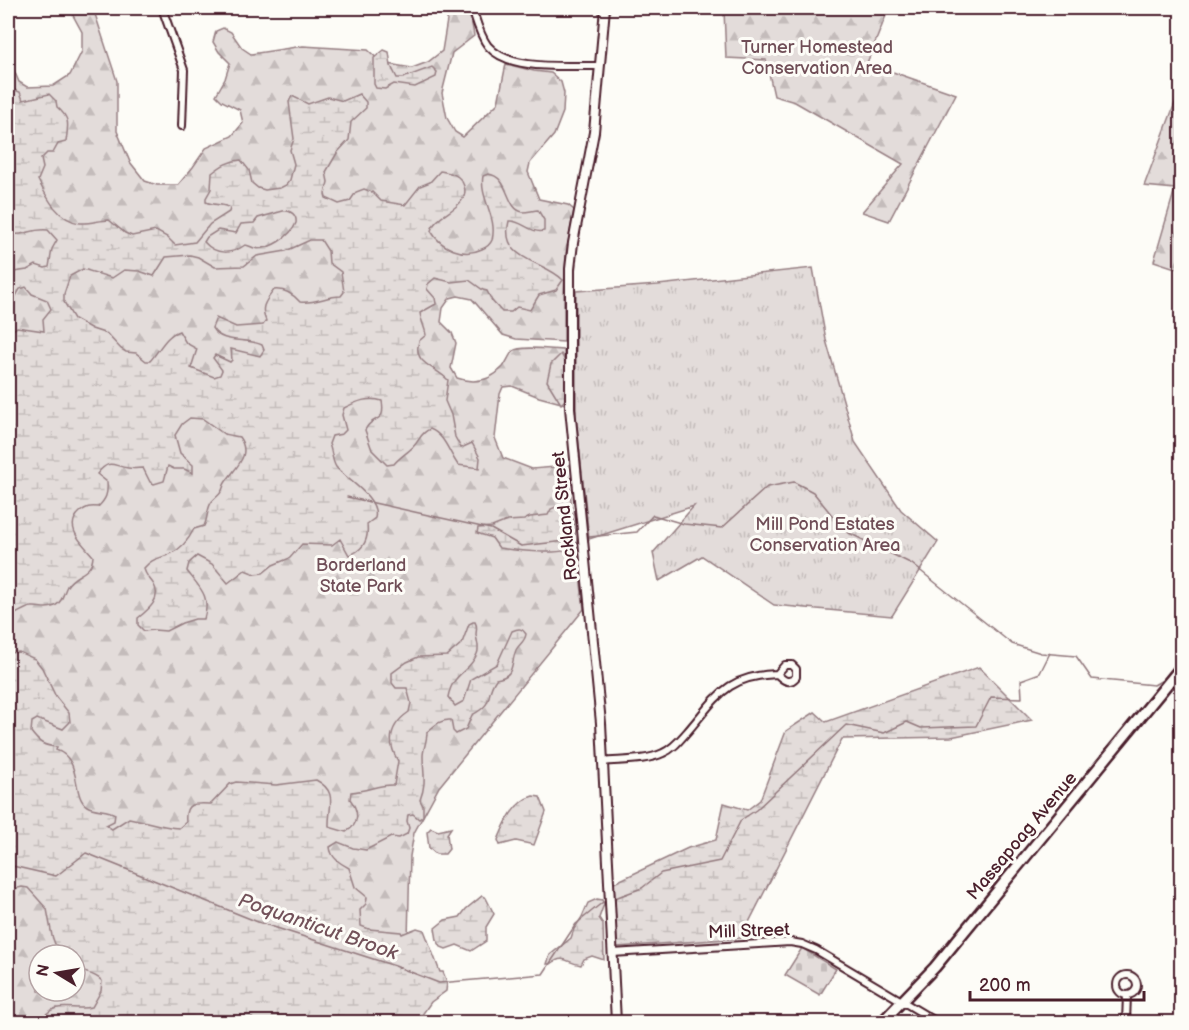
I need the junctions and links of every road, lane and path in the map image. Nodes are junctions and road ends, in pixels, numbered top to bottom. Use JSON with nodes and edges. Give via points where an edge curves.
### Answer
{"nodes":[{"id":1,"x":162,"y":8,"type":"edge"},
{"id":2,"x":472,"y":8,"type":"edge"},
{"id":3,"x":605,"y":8,"type":"edge"},
{"id":4,"x":600,"y":66,"type":"junction"},
{"id":5,"x":182,"y":126,"type":"dead end"},
{"id":6,"x":1182,"y":666,"type":"edge"},
{"id":7,"x":777,"y":674,"type":"dead end"},
{"id":8,"x":603,"y":762,"type":"junction"},
{"id":9,"x":612,"y":953,"type":"junction"},
{"id":10,"x":1127,"y":995,"type":"dead end"},
{"id":11,"x":903,"y":1002,"type":"junction"},
{"id":12,"x":616,"y":1023,"type":"edge"},
{"id":13,"x":882,"y":1023,"type":"edge"},
{"id":14,"x":937,"y":1023,"type":"edge"},
{"id":15,"x":1126,"y":1023,"type":"edge"}],
"edges":[{"from":1,"to":5,"type":"street","via":[[184,70]]},
{"from":2,"to":4,"type":"street","via":[[488,46],[508,60],[523,64]]},
{"from":3,"to":4,"type":"street","name":"Rockland Street"},
{"from":4,"to":8,"type":"street","name":"Rockland Street","via":[[594,132],[570,269],[570,408]]},
{"from":6,"to":11,"type":"main road","name":"Massapoag Avenue"},
{"from":7,"to":8,"type":"street","via":[[747,677],[726,689],[681,739],[663,753]]},
{"from":8,"to":9,"type":"street","name":"Rockland Street"},
{"from":9,"to":11,"type":"street","name":"Mill Street","via":[[797,943],[816,950]]},
{"from":9,"to":12,"type":"street","name":"Rockland Street"},
{"from":10,"to":15,"type":"street"},
{"from":11,"to":13,"type":"main road","name":"Massapoag Avenue"},
{"from":11,"to":14,"type":"street","name":"Mill Street"}]}
